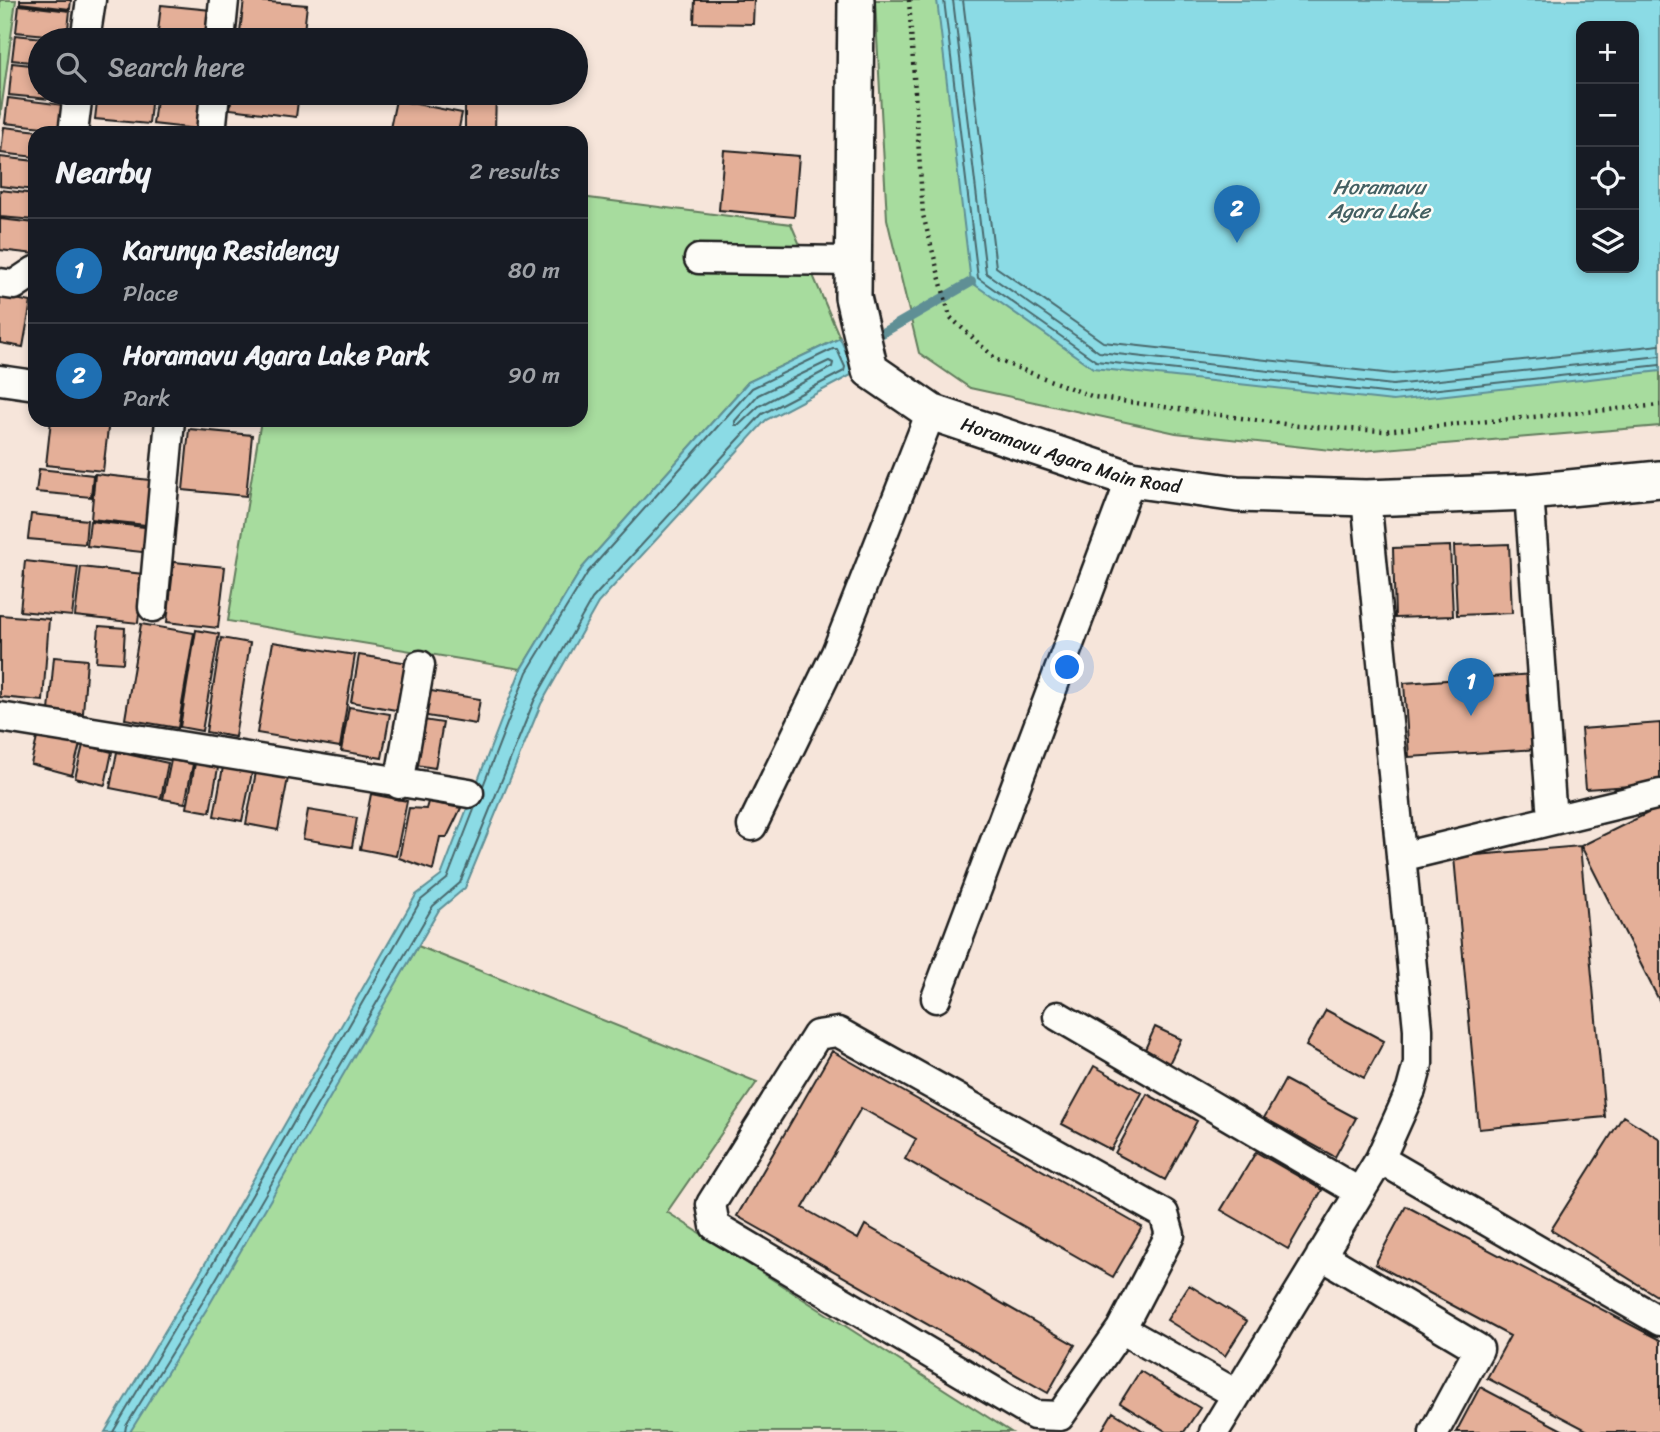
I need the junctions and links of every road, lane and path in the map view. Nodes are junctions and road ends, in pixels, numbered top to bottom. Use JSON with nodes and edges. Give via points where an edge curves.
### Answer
{"nodes":[{"id":1,"x":91,"y":0,"type":"edge"},
{"id":2,"x":224,"y":0,"type":"edge"},
{"id":3,"x":856,"y":0,"type":"edge"},
{"id":4,"x":909,"y":0,"type":"edge"},
{"id":5,"x":87,"y":28,"type":"edge"},
{"id":6,"x":221,"y":28,"type":"edge"},
{"id":7,"x":76,"y":105,"type":"edge"},
{"id":8,"x":214,"y":105,"type":"edge"},
{"id":9,"x":74,"y":126,"type":"edge"},
{"id":10,"x":212,"y":126,"type":"edge"},
{"id":11,"x":699,"y":259,"type":"dead end"},
{"id":12,"x":853,"y":261,"type":"junction"},
{"id":13,"x":28,"y":275,"type":"edge"},
{"id":14,"x":0,"y":283,"type":"edge"},
{"id":15,"x":0,"y":380,"type":"edge"},
{"id":16,"x":28,"y":384,"type":"edge"},
{"id":17,"x":1660,"y":405,"type":"edge"},
{"id":18,"x":931,"y":412,"type":"junction"},
{"id":19,"x":169,"y":427,"type":"edge"},
{"id":20,"x":1130,"y":479,"type":"junction"},
{"id":21,"x":1660,"y":479,"type":"edge"},
{"id":22,"x":1529,"y":492,"type":"junction"},
{"id":23,"x":1366,"y":498,"type":"junction"},
{"id":24,"x":153,"y":607,"type":"dead end"},
{"id":25,"x":420,"y":665,"type":"dead end"},
{"id":26,"x":0,"y":717,"type":"edge"},
{"id":27,"x":399,"y":783,"type":"junction"},
{"id":28,"x":469,"y":793,"type":"dead end"},
{"id":29,"x":1660,"y":794,"type":"edge"},
{"id":30,"x":1551,"y":806,"type":"dead end"},
{"id":31,"x":752,"y":826,"type":"dead end"},
{"id":32,"x":1401,"y":857,"type":"junction"},
{"id":33,"x":936,"y":998,"type":"dead end"},
{"id":34,"x":1058,"y":1016,"type":"dead end"},
{"id":35,"x":1380,"y":1159,"type":"junction"},
{"id":36,"x":1359,"y":1192,"type":"junction"},
{"id":37,"x":1321,"y":1255,"type":"junction"},
{"id":38,"x":1660,"y":1321,"type":"edge"},
{"id":39,"x":1121,"y":1329,"type":"junction"},
{"id":40,"x":1236,"y":1394,"type":"junction"},
{"id":41,"x":1213,"y":1432,"type":"edge"},
{"id":42,"x":1434,"y":1432,"type":"edge"}],
"edges":[{"from":1,"to":5,"type":"street"},
{"from":2,"to":6,"type":"street"},
{"from":3,"to":12,"type":"street","name":"Horamavu Agara Main Road"},
{"from":4,"to":17,"type":"path","via":[[923,215],[950,317],[997,360],[1094,397],[1298,426],[1384,431]]},
{"from":7,"to":9,"type":"street"},
{"from":8,"to":10,"type":"street"},
{"from":11,"to":12,"type":"street"},
{"from":12,"to":18,"type":"street","name":"Horamavu Agara Main Road","via":[[852,297],[867,355]]},
{"from":13,"to":14,"type":"street","via":[[13,285]]},
{"from":15,"to":16,"type":"street"},
{"from":18,"to":20,"type":"street","name":"Horamavu Agara Main Road"},
{"from":18,"to":31,"type":"street","via":[[836,653]]},
{"from":19,"to":24,"type":"street"},
{"from":20,"to":23,"type":"street","name":"Horamavu Agara Main Road","via":[[1237,494]]},
{"from":20,"to":33,"type":"street"},
{"from":21,"to":22,"type":"street","name":"Horamavu Agara Main Road"},
{"from":22,"to":23,"type":"street","name":"Horamavu Agara Main Road"},
{"from":22,"to":30,"type":"street"},
{"from":23,"to":32,"type":"street"},
{"from":25,"to":27,"type":"street"},
{"from":26,"to":27,"type":"street"},
{"from":27,"to":28,"type":"street"},
{"from":29,"to":32,"type":"street"},
{"from":32,"to":35,"type":"street","via":[[1418,1065]]},
{"from":34,"to":36,"type":"street"},
{"from":35,"to":36,"type":"street"},
{"from":35,"to":38,"type":"street"},
{"from":36,"to":37,"type":"street"},
{"from":37,"to":40,"type":"street"},
{"from":37,"to":42,"type":"street","via":[[1479,1349]]},
{"from":39,"to":39,"type":"street","via":[[1060,1416],[1034,1415],[715,1226],[711,1204],[817,1035],[838,1032],[1164,1214],[1170,1235]]},
{"from":39,"to":40,"type":"street"},
{"from":40,"to":41,"type":"street"}]}
